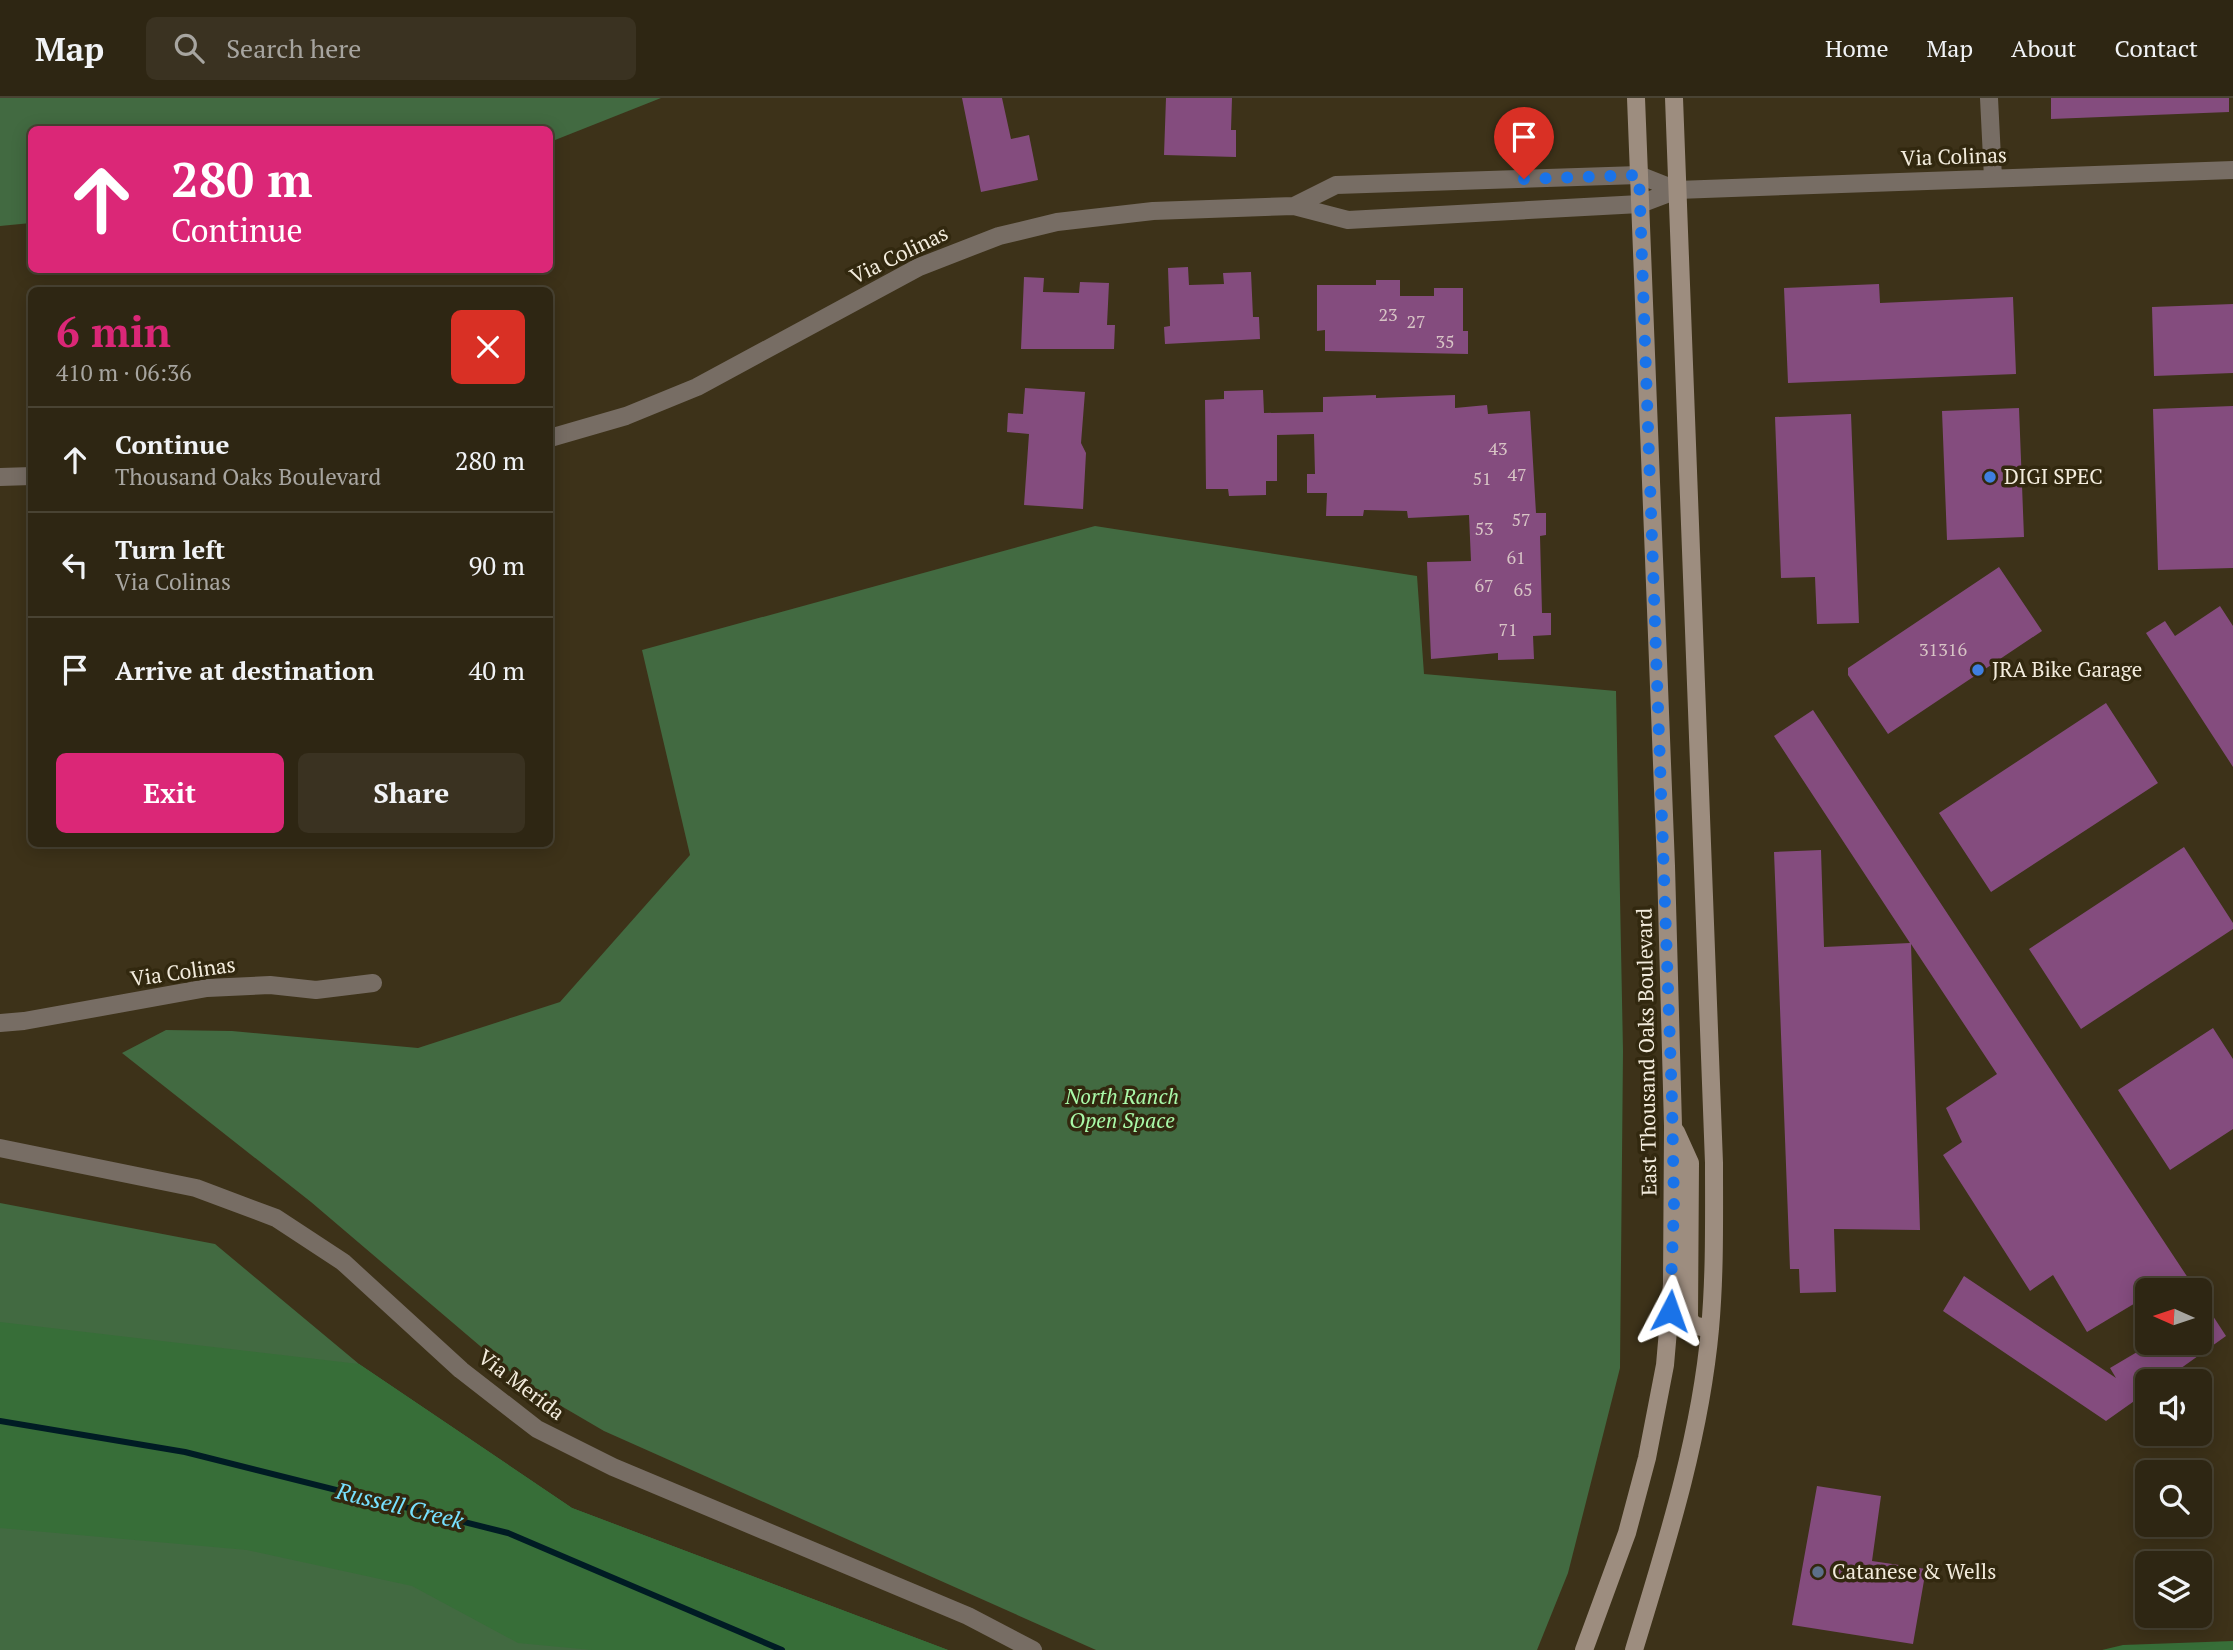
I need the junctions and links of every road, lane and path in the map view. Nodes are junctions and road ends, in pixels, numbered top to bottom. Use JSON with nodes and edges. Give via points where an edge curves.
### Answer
{"nodes":[{"id":1,"x":1636,"y":98,"type":"edge"},
{"id":2,"x":1674,"y":98,"type":"edge"},
{"id":3,"x":1989,"y":98,"type":"edge"},
{"id":4,"x":2233,"y":170,"type":"edge"},
{"id":5,"x":1639,"y":175,"type":"junction"},
{"id":6,"x":1993,"y":178,"type":"junction"},
{"id":7,"x":1676,"y":190,"type":"junction"},
{"id":8,"x":1640,"y":204,"type":"junction"},
{"id":9,"x":1294,"y":206,"type":"junction"},
{"id":10,"x":553,"y":437,"type":"edge"},
{"id":11,"x":28,"y":476,"type":"edge"},
{"id":12,"x":0,"y":477,"type":"edge"},
{"id":13,"x":373,"y":983,"type":"dead end"},
{"id":14,"x":0,"y":1023,"type":"edge"},
{"id":15,"x":1673,"y":1126,"type":"junction"},
{"id":16,"x":0,"y":1147,"type":"edge"},
{"id":17,"x":1710,"y":1329,"type":"junction"},
{"id":18,"x":1033,"y":1650,"type":"edge"},
{"id":19,"x":1584,"y":1650,"type":"edge"},
{"id":20,"x":1634,"y":1650,"type":"edge"}],
"edges":[{"from":1,"to":5,"type":"main road","name":"East Thousand Oaks Boulevard"},
{"from":2,"to":7,"type":"main road"},
{"from":3,"to":6,"type":"street"},
{"from":4,"to":6,"type":"street","name":"Via Colinas"},
{"from":5,"to":7,"type":"street","name":"Via Colinas"},
{"from":5,"to":8,"type":"main road","name":"East Thousand Oaks Boulevard"},
{"from":5,"to":9,"type":"street","name":"Via Colinas","via":[[1336,185]]},
{"from":6,"to":7,"type":"street","name":"Via Colinas"},
{"from":7,"to":8,"type":"street","name":"Via Colinas"},
{"from":7,"to":17,"type":"main road","via":[[1714,1163]]},
{"from":8,"to":9,"type":"street","name":"Via Colinas","via":[[1348,220]]},
{"from":8,"to":15,"type":"main road","name":"East Thousand Oaks Boulevard"},
{"from":9,"to":10,"type":"street","name":"Via Colinas","via":[[1153,211],[1057,222],[999,236],[919,267],[697,387],[626,416]]},
{"from":11,"to":12,"type":"street"},
{"from":13,"to":14,"type":"street","name":"Via Colinas","via":[[316,990],[270,985],[207,988]]},
{"from":15,"to":17,"type":"main road","via":[[1690,1163],[1689,1318],[1693,1325]]},
{"from":15,"to":19,"type":"main road","name":"East Thousand Oaks Boulevard","via":[[1672,1284],[1664,1365],[1647,1458],[1627,1532]]},
{"from":16,"to":18,"type":"street","name":"Via Merida","via":[[196,1188],[276,1218],[343,1262],[461,1370],[537,1429],[613,1467],[968,1616]]},
{"from":17,"to":20,"type":"main road","via":[[1682,1486]]}]}
